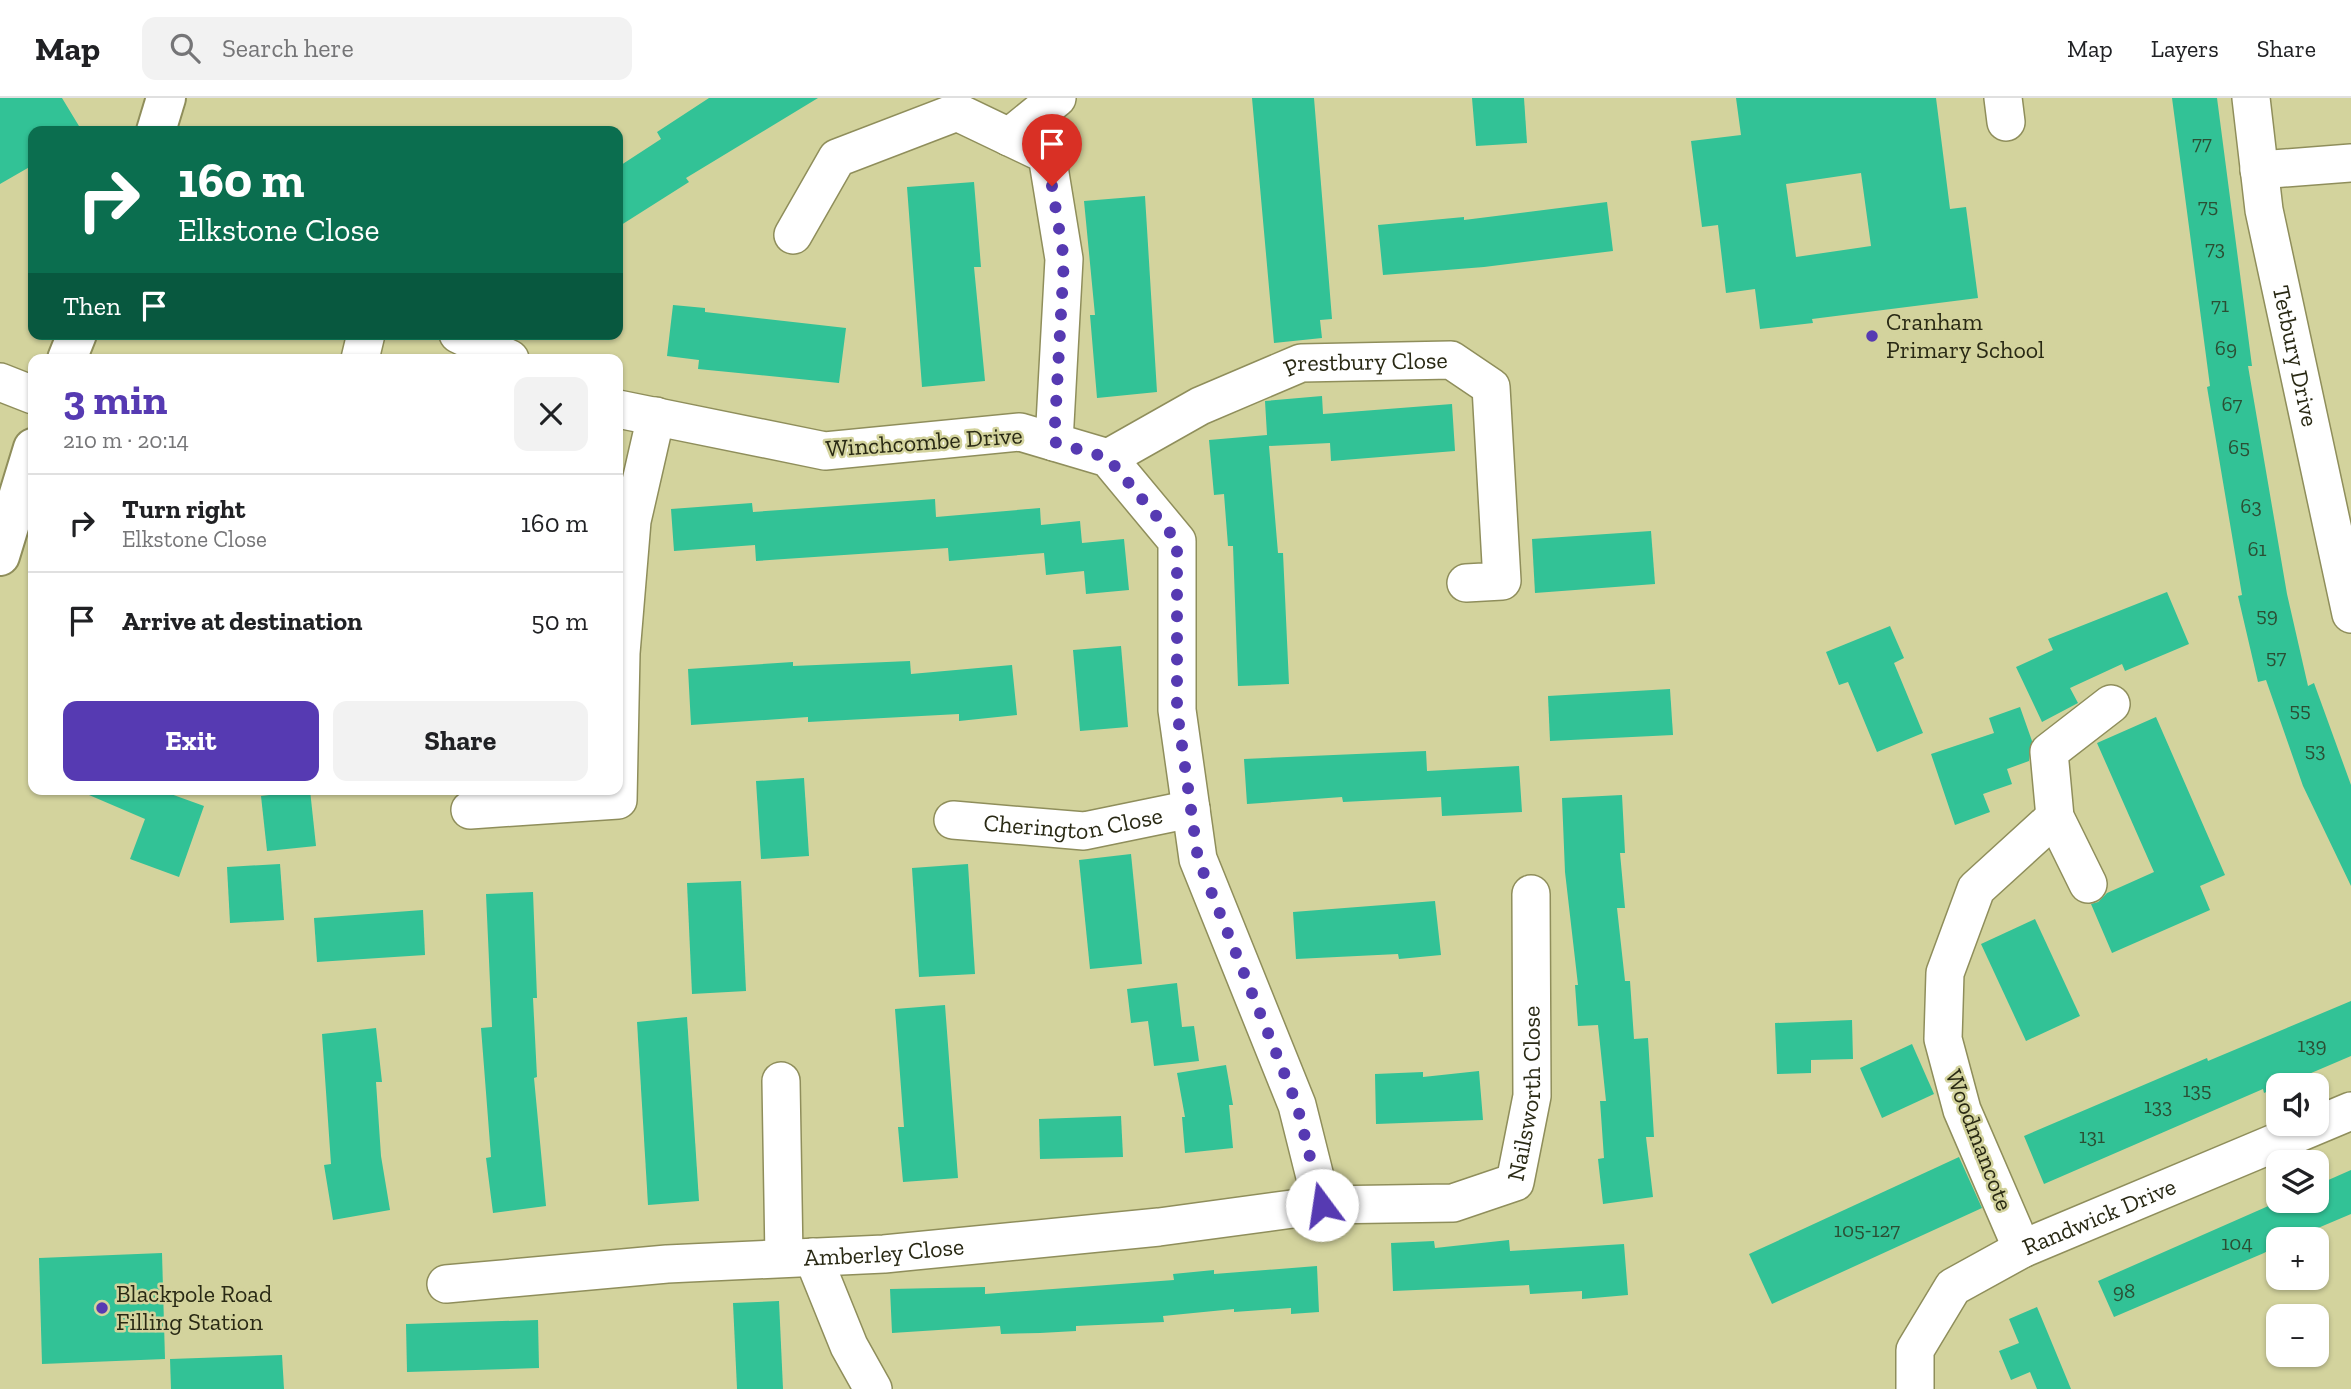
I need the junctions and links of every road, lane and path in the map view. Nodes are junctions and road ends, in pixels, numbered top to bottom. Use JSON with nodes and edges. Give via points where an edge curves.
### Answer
{"nodes":[{"id":1,"x":166,"y":98,"type":"edge"},
{"id":2,"x":1057,"y":98,"type":"edge"},
{"id":3,"x":2251,"y":98,"type":"edge"},
{"id":4,"x":158,"y":126,"type":"edge"},
{"id":5,"x":1009,"y":137,"type":"junction"},
{"id":6,"x":2351,"y":163,"type":"edge"},
{"id":7,"x":2259,"y":170,"type":"junction"},
{"id":8,"x":793,"y":235,"type":"dead end"},
{"id":9,"x":470,"y":340,"type":"edge"},
{"id":10,"x":500,"y":354,"type":"edge"},
{"id":11,"x":0,"y":382,"type":"edge"},
{"id":12,"x":28,"y":393,"type":"edge"},
{"id":13,"x":623,"y":410,"type":"edge"},
{"id":14,"x":656,"y":416,"type":"junction"},
{"id":15,"x":1054,"y":442,"type":"junction"},
{"id":16,"x":1108,"y":458,"type":"junction"},
{"id":17,"x":28,"y":464,"type":"edge"},
{"id":18,"x":0,"y":556,"type":"edge"},
{"id":19,"x":1466,"y":583,"type":"dead end"},
{"id":20,"x":2351,"y":614,"type":"edge"},
{"id":21,"x":623,"y":629,"type":"edge"},
{"id":22,"x":2111,"y":704,"type":"dead end"},
{"id":23,"x":618,"y":795,"type":"edge"},
{"id":24,"x":1191,"y":809,"type":"junction"},
{"id":25,"x":470,"y":810,"type":"dead end"},
{"id":26,"x":2054,"y":817,"type":"junction"},
{"id":27,"x":953,"y":820,"type":"dead end"},
{"id":28,"x":2088,"y":884,"type":"dead end"},
{"id":29,"x":1531,"y":894,"type":"dead end"},
{"id":30,"x":781,"y":1081,"type":"dead end"},
{"id":31,"x":2351,"y":1111,"type":"edge"},
{"id":32,"x":1322,"y":1205,"type":"junction"},
{"id":33,"x":2022,"y":1249,"type":"junction"},
{"id":34,"x":799,"y":1258,"type":"junction"},
{"id":35,"x":446,"y":1284,"type":"dead end"},
{"id":36,"x":873,"y":1389,"type":"edge"},
{"id":37,"x":1915,"y":1389,"type":"edge"}],
"edges":[{"from":1,"to":4,"type":"main road"},
{"from":2,"to":5,"type":"street"},
{"from":3,"to":7,"type":"street","name":"Tetbury Drive"},
{"from":5,"to":8,"type":"street","via":[[957,112],[837,158]]},
{"from":5,"to":15,"type":"street","via":[[1047,155],[1064,259]]},
{"from":6,"to":7,"type":"street"},
{"from":7,"to":20,"type":"street","name":"Tetbury Drive"},
{"from":9,"to":10,"type":"street"},
{"from":11,"to":12,"type":"street"},
{"from":13,"to":14,"type":"street","name":"Winchcombe Drive"},
{"from":14,"to":15,"type":"street","name":"Winchcombe Drive","via":[[825,452],[1020,432]]},
{"from":14,"to":21,"type":"street","via":[[632,521]]},
{"from":15,"to":16,"type":"street","name":"Winchcombe Drive"},
{"from":16,"to":19,"type":"street","name":"Prestbury Close","via":[[1200,406],[1301,363],[1451,360],[1491,387],[1495,430],[1502,582]]},
{"from":16,"to":24,"type":"street","via":[[1177,541],[1177,710]]},
{"from":17,"to":18,"type":"main road"},
{"from":22,"to":26,"type":"street","via":[[2049,752]]},
{"from":23,"to":25,"type":"street","via":[[618,800]]},
{"from":24,"to":27,"type":"street","name":"Cherington Close","via":[[1084,831]]},
{"from":24,"to":32,"type":"street","via":[[1198,859],[1297,1105]]},
{"from":26,"to":28,"type":"street"},
{"from":26,"to":33,"type":"street","name":"Woodmancote","via":[[1976,889],[1945,973],[1943,1039],[1962,1110]]},
{"from":29,"to":32,"type":"street","name":"Nailsworth Close","via":[[1532,1096],[1515,1182],[1452,1203]]},
{"from":30,"to":34,"type":"street"},
{"from":31,"to":33,"type":"street","name":"Randwick Drive"},
{"from":32,"to":34,"type":"street","name":"Amberley Close","via":[[1146,1229]]},
{"from":33,"to":37,"type":"street","name":"Randwick Drive","via":[[1953,1287],[1915,1350]]},
{"from":34,"to":35,"type":"street","name":"Amberley Close","via":[[667,1264]]},
{"from":34,"to":36,"type":"street"}]}
